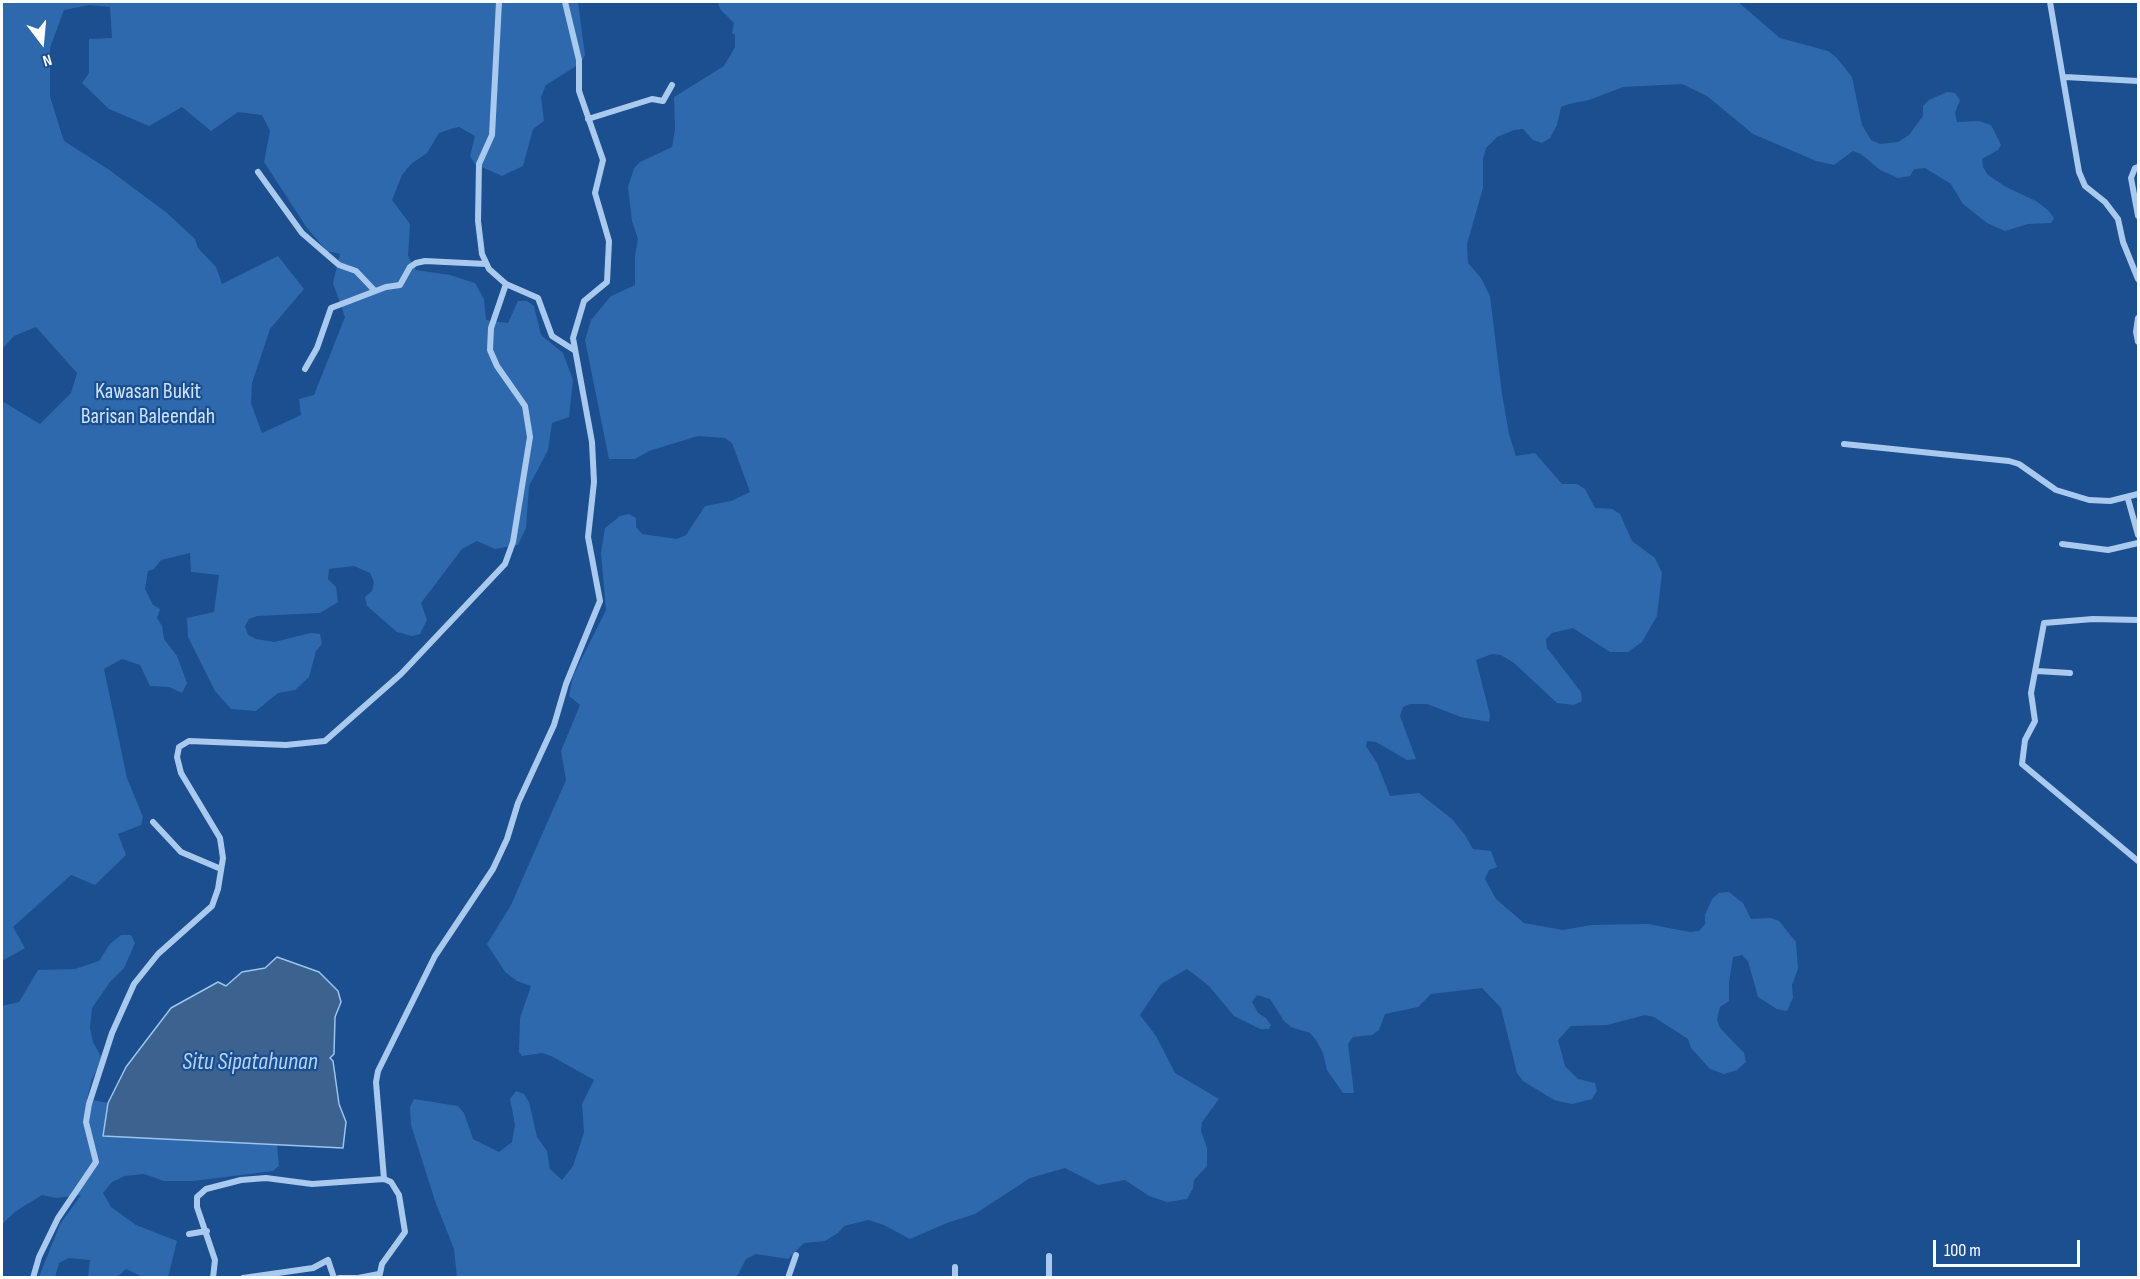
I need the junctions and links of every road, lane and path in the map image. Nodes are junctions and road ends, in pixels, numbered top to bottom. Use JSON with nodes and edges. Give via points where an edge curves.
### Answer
{"nodes":[{"id":1,"x":499,"y":2,"type":"edge"},
{"id":2,"x":565,"y":2,"type":"edge"},
{"id":3,"x":2050,"y":2,"type":"edge"},
{"id":4,"x":2065,"y":77,"type":"junction"},
{"id":5,"x":2139,"y":81,"type":"edge"},
{"id":6,"x":672,"y":86,"type":"dead end"},
{"id":7,"x":588,"y":119,"type":"junction"},
{"id":8,"x":2139,"y":167,"type":"edge"},
{"id":9,"x":258,"y":172,"type":"dead end"},
{"id":10,"x":2139,"y":216,"type":"edge"},
{"id":11,"x":486,"y":264,"type":"junction"},
{"id":12,"x":2139,"y":279,"type":"edge"},
{"id":13,"x":506,"y":284,"type":"junction"},
{"id":14,"x":375,"y":291,"type":"junction"},
{"id":15,"x":2139,"y":318,"type":"edge"},
{"id":16,"x":2139,"y":342,"type":"edge"},
{"id":17,"x":574,"y":350,"type":"junction"},
{"id":18,"x":305,"y":369,"type":"dead end"},
{"id":19,"x":1844,"y":444,"type":"dead end"},
{"id":20,"x":2139,"y":494,"type":"edge"},
{"id":21,"x":2128,"y":499,"type":"junction"},
{"id":22,"x":2139,"y":535,"type":"edge"},
{"id":23,"x":2139,"y":543,"type":"edge"},
{"id":24,"x":2062,"y":544,"type":"dead end"},
{"id":25,"x":2139,"y":620,"type":"edge"},
{"id":26,"x":2037,"y":671,"type":"junction"},
{"id":27,"x":2070,"y":673,"type":"dead end"},
{"id":28,"x":153,"y":822,"type":"dead end"},
{"id":29,"x":2139,"y":861,"type":"edge"},
{"id":30,"x":221,"y":869,"type":"junction"},
{"id":31,"x":384,"y":1179,"type":"junction"},
{"id":32,"x":207,"y":1231,"type":"junction"},
{"id":33,"x":189,"y":1234,"type":"dead end"},
{"id":34,"x":796,"y":1255,"type":"dead end"},
{"id":35,"x":1049,"y":1256,"type":"dead end"},
{"id":36,"x":955,"y":1267,"type":"dead end"},
{"id":37,"x":379,"y":1276,"type":"edge"},
{"id":38,"x":33,"y":1278,"type":"edge"},
{"id":39,"x":213,"y":1278,"type":"edge"},
{"id":40,"x":243,"y":1278,"type":"edge"},
{"id":41,"x":334,"y":1278,"type":"edge"},
{"id":42,"x":339,"y":1278,"type":"edge"},
{"id":43,"x":357,"y":1278,"type":"edge"},
{"id":44,"x":788,"y":1278,"type":"edge"},
{"id":45,"x":955,"y":1278,"type":"edge"},
{"id":46,"x":1049,"y":1278,"type":"edge"}],
"edges":[{"from":1,"to":11,"type":"street","via":[[492,135],[482,153],[479,171],[477,221]]},
{"from":2,"to":7,"type":"street","via":[[579,60],[579,91]]},
{"from":3,"to":4,"type":"street"},
{"from":4,"to":5,"type":"street"},
{"from":4,"to":12,"type":"street","via":[[2079,172],[2085,186],[2118,219],[2122,242]]},
{"from":6,"to":7,"type":"street","via":[[663,101],[652,99]]},
{"from":7,"to":17,"type":"street","via":[[603,160],[595,193],[609,237],[609,272],[604,287],[584,302],[574,333]]},
{"from":8,"to":10,"type":"street","via":[[2131,178]]},
{"from":9,"to":14,"type":"street","via":[[302,233],[339,265],[356,271]]},
{"from":11,"to":13,"type":"street"},
{"from":11,"to":14,"type":"street","via":[[416,263],[400,285]]},
{"from":13,"to":17,"type":"street","via":[[538,298],[552,336]]},
{"from":13,"to":30,"type":"street","via":[[491,328],[490,350],[496,366],[525,406],[530,437],[513,542],[505,564],[401,674],[326,741],[286,745],[189,741],[179,747],[181,773],[220,838]]},
{"from":14,"to":18,"type":"street","via":[[329,310],[317,348]]},
{"from":15,"to":16,"type":"street"},
{"from":17,"to":31,"type":"street","via":[[592,442],[594,482],[588,537],[600,601],[507,839],[493,868],[435,956],[378,1071]]},
{"from":19,"to":21,"type":"street","via":[[2009,461],[2056,490],[2089,500]]},
{"from":20,"to":21,"type":"street"},
{"from":21,"to":22,"type":"street"},
{"from":23,"to":24,"type":"street","via":[[2108,550]]},
{"from":25,"to":26,"type":"street","via":[[2045,622]]},
{"from":26,"to":27,"type":"street"},
{"from":26,"to":29,"type":"street","via":[[2031,693],[2035,720],[2025,740],[2022,764]]},
{"from":28,"to":30,"type":"street","via":[[181,852]]},
{"from":30,"to":38,"type":"street","via":[[212,906],[158,954],[134,984],[112,1033],[89,1104],[86,1122],[96,1162],[54,1226]]},
{"from":31,"to":32,"type":"street","via":[[312,1184],[266,1178],[206,1189],[196,1202]]},
{"from":31,"to":37,"type":"street","via":[[397,1187],[405,1232],[382,1264]]},
{"from":32,"to":33,"type":"street"},
{"from":32,"to":39,"type":"street","via":[[215,1260]]},
{"from":34,"to":44,"type":"street"},
{"from":35,"to":46,"type":"street"},
{"from":36,"to":45,"type":"street"},
{"from":37,"to":43,"type":"street"},
{"from":40,"to":41,"type":"street","via":[[313,1268],[328,1260]]},
{"from":42,"to":43,"type":"street"}]}
